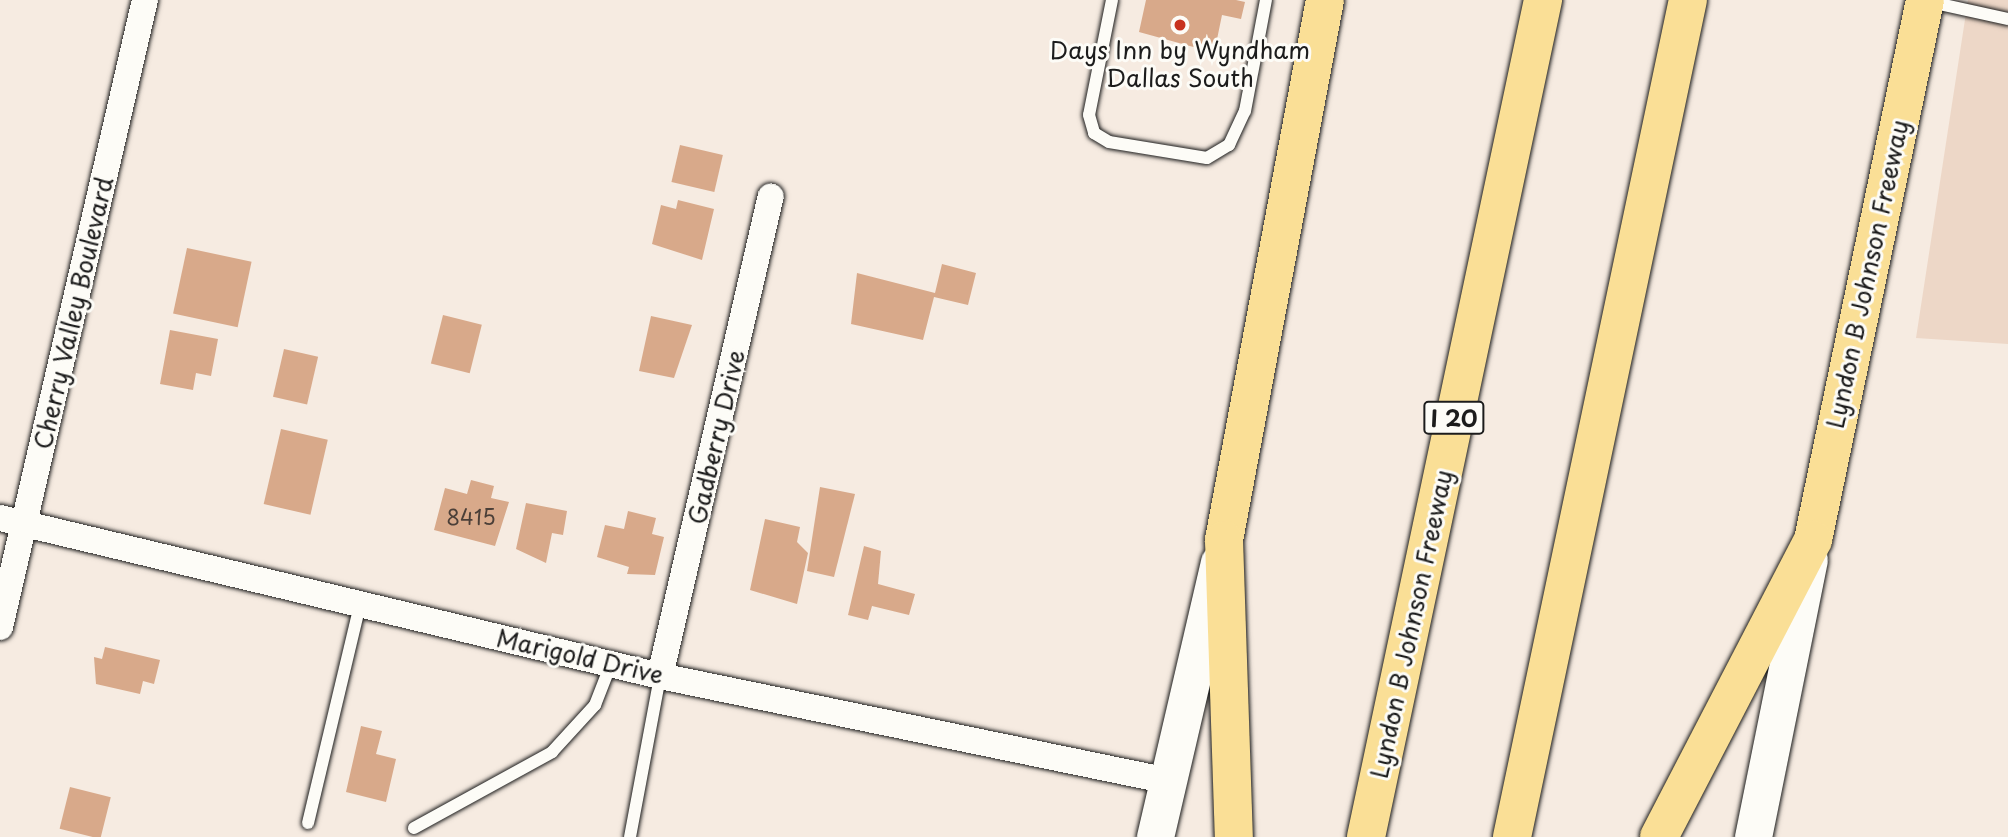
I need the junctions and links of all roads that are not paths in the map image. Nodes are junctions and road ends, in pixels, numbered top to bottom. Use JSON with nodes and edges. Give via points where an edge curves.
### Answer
{"nodes":[{"id":1,"x":145,"y":0,"type":"edge"},
{"id":2,"x":1112,"y":0,"type":"edge"},
{"id":3,"x":1266,"y":0,"type":"edge"},
{"id":4,"x":1325,"y":0,"type":"edge"},
{"id":5,"x":1543,"y":0,"type":"edge"},
{"id":6,"x":1688,"y":0,"type":"edge"},
{"id":7,"x":1921,"y":0,"type":"edge"},
{"id":8,"x":2008,"y":19,"type":"edge"},
{"id":9,"x":771,"y":197,"type":"dead end"},
{"id":10,"x":12,"y":520,"type":"edge"},
{"id":11,"x":1224,"y":540,"type":"junction"},
{"id":12,"x":1813,"y":540,"type":"junction"},
{"id":13,"x":360,"y":604,"type":"junction"},
{"id":14,"x":0,"y":627,"type":"edge"},
{"id":15,"x":611,"y":664,"type":"junction"},
{"id":16,"x":660,"y":676,"type":"junction"},
{"id":17,"x":1164,"y":780,"type":"junction"},
{"id":18,"x":307,"y":823,"type":"dead end"},
{"id":19,"x":414,"y":828,"type":"dead end"},
{"id":20,"x":630,"y":837,"type":"edge"},
{"id":21,"x":1155,"y":837,"type":"edge"},
{"id":22,"x":1234,"y":837,"type":"edge"},
{"id":23,"x":1366,"y":837,"type":"edge"},
{"id":24,"x":1512,"y":837,"type":"edge"},
{"id":25,"x":1659,"y":837,"type":"edge"},
{"id":26,"x":1753,"y":837,"type":"edge"}],
"edges":[{"from":1,"to":10,"type":"street","name":"Cherry Valley Boulevard"},
{"from":2,"to":3,"type":"lane","via":[[1089,115],[1094,133],[1109,142],[1207,158],[1229,145],[1244,111]]},
{"from":4,"to":11,"type":"main road"},
{"from":5,"to":23,"type":"main road","name":"Lyndon B Johnson Freeway","number":"I 20"},
{"from":6,"to":24,"type":"main road"},
{"from":7,"to":8,"type":"lane"},
{"from":7,"to":12,"type":"main road","name":"Lyndon B Johnson Freeway"},
{"from":9,"to":16,"type":"street","name":"Gadberry Drive"},
{"from":10,"to":13,"type":"street","name":"Marigold Drive"},
{"from":10,"to":14,"type":"street","name":"Cherry Valley Boulevard"},
{"from":11,"to":17,"type":"main road"},
{"from":11,"to":22,"type":"main road"},
{"from":12,"to":25,"type":"main road"},
{"from":12,"to":26,"type":"main road","name":"Lyndon B Johnson Freeway"},
{"from":13,"to":15,"type":"street","name":"Marigold Drive"},
{"from":13,"to":18,"type":"lane"},
{"from":15,"to":16,"type":"street","name":"Marigold Drive"},
{"from":15,"to":19,"type":"lane","via":[[595,705],[552,752]]},
{"from":16,"to":17,"type":"street","name":"Marigold Drive"},
{"from":16,"to":20,"type":"lane"},
{"from":17,"to":21,"type":"main road"}]}
